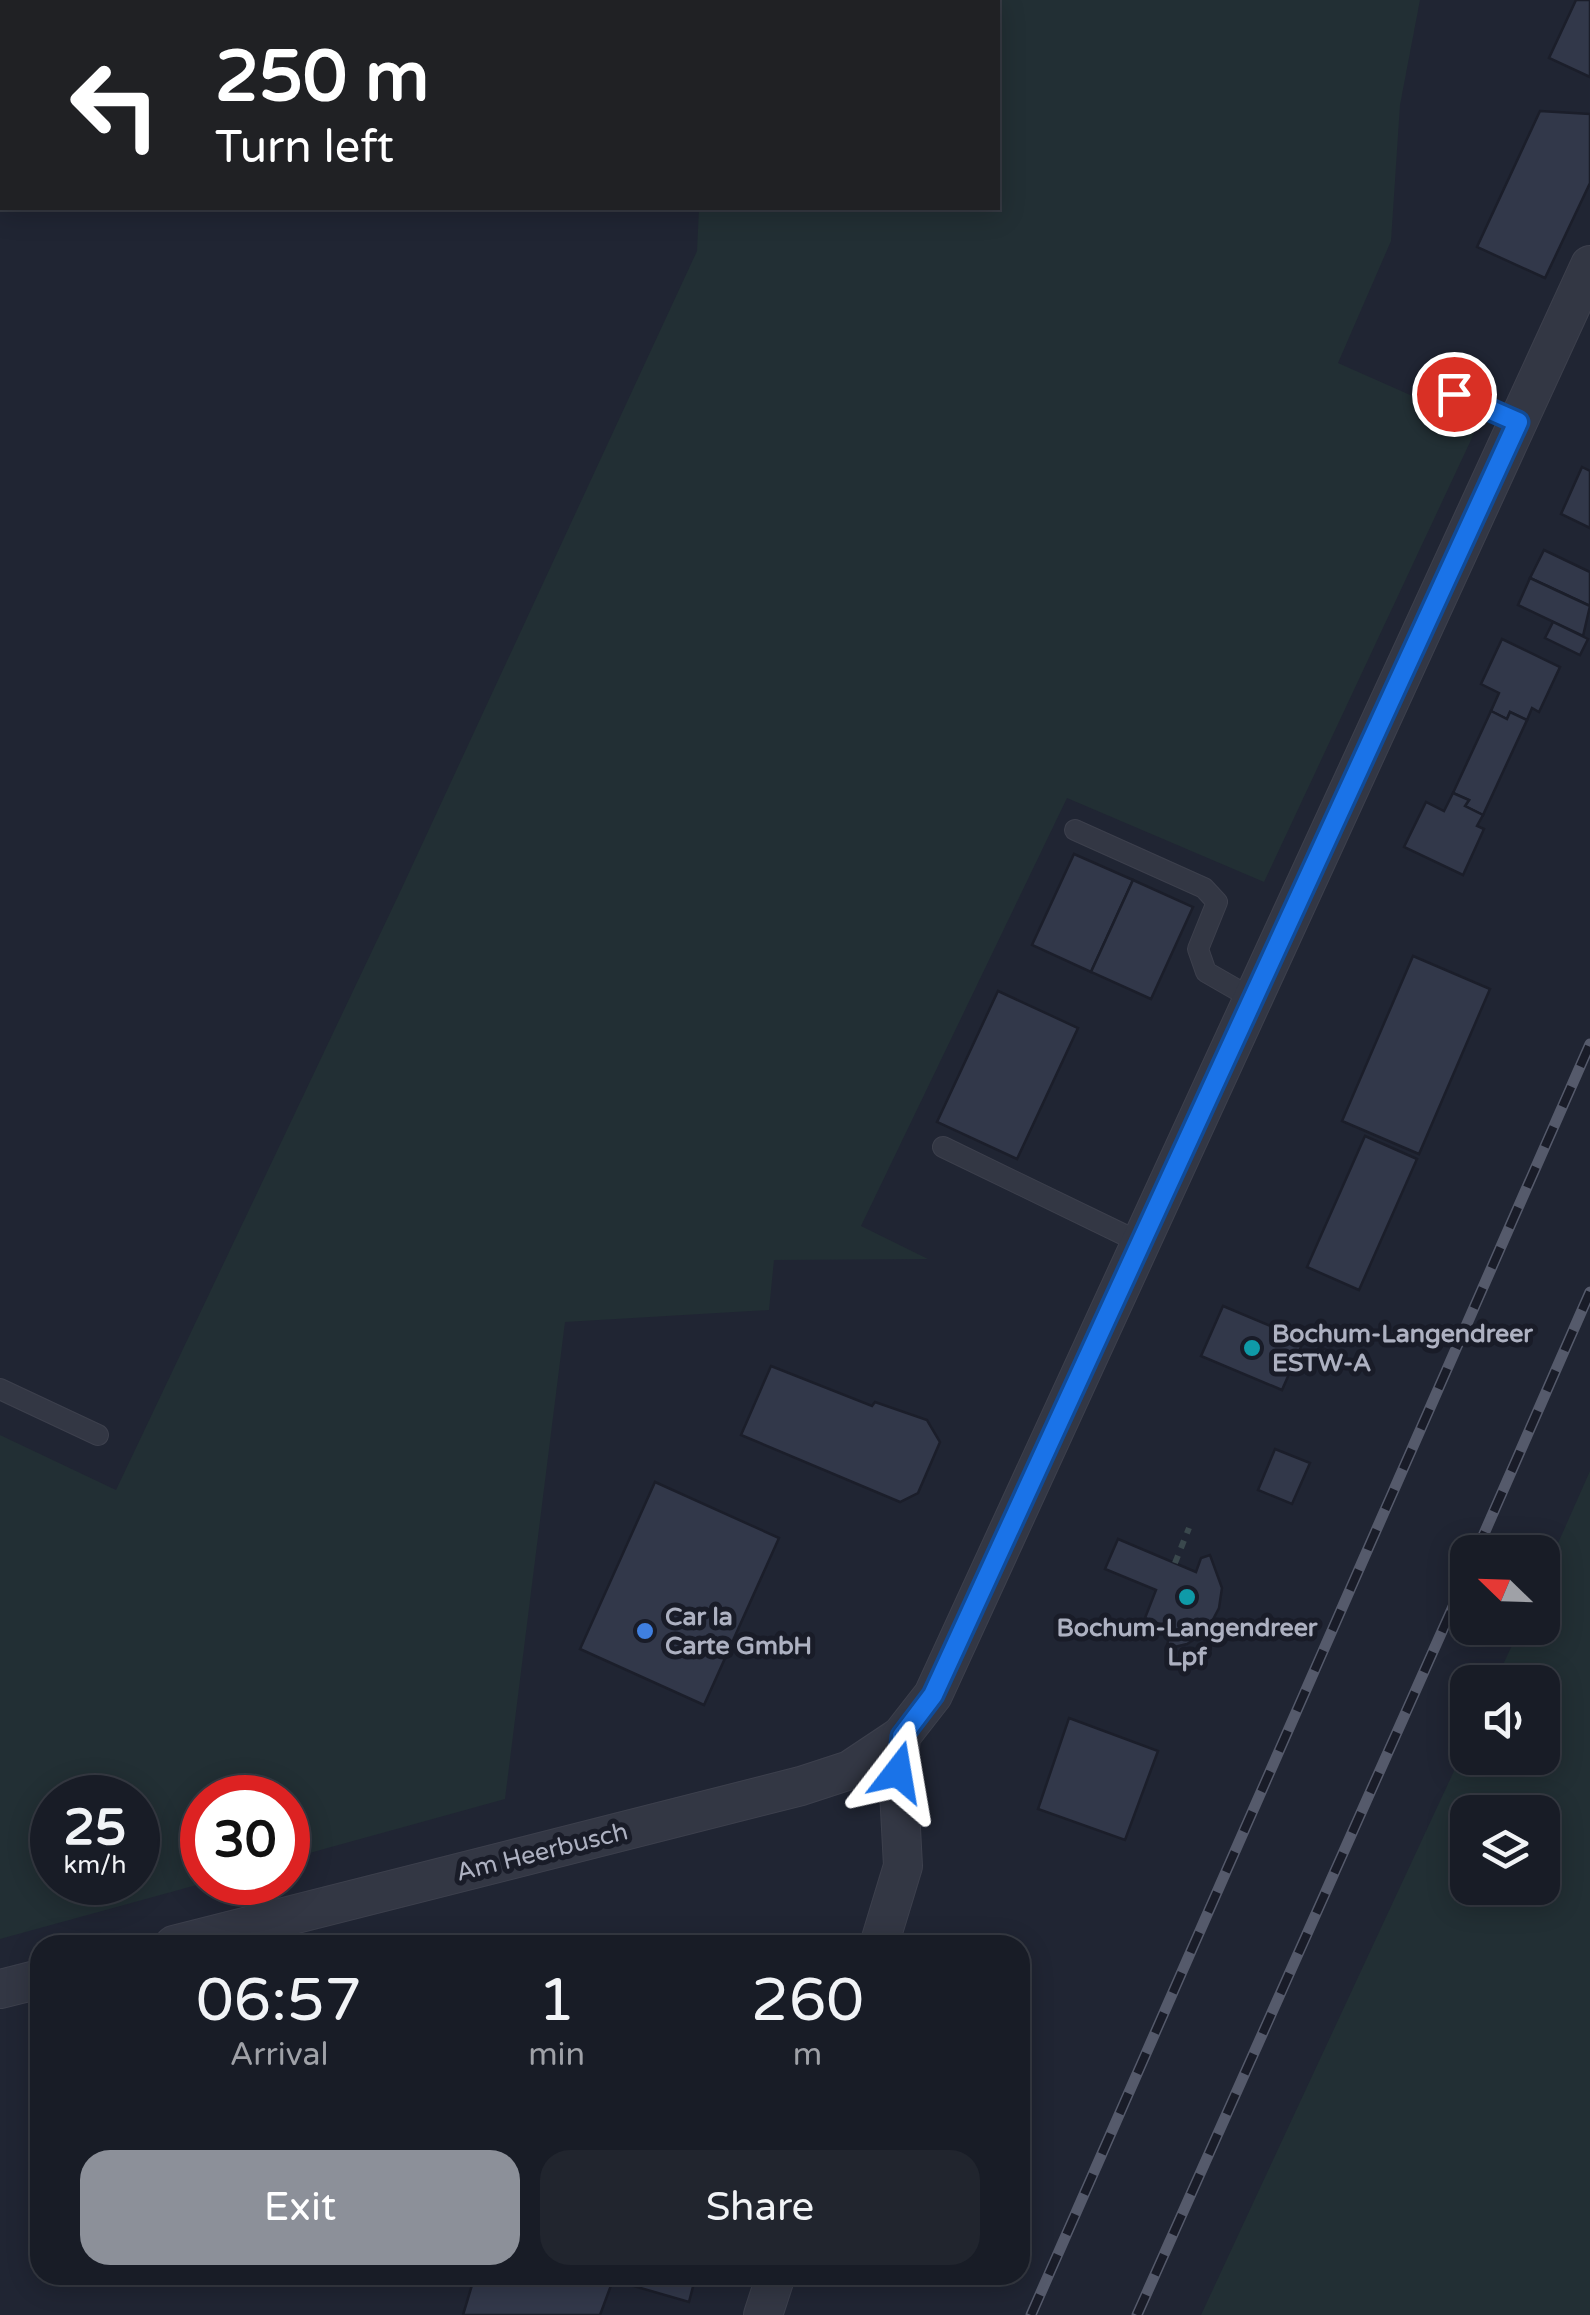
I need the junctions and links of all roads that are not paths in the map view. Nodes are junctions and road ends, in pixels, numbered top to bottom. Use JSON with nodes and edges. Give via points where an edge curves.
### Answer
{"nodes":[{"id":1,"x":1590,"y":265,"type":"edge"},
{"id":2,"x":1454,"y":394,"type":"dead end"},
{"id":3,"x":1518,"y":422,"type":"junction"},
{"id":4,"x":1076,"y":830,"type":"dead end"},
{"id":5,"x":1253,"y":999,"type":"junction"},
{"id":6,"x":943,"y":1148,"type":"dead end"},
{"id":7,"x":1141,"y":1243,"type":"junction"},
{"id":8,"x":0,"y":1389,"type":"edge"},
{"id":9,"x":98,"y":1435,"type":"dead end"},
{"id":10,"x":902,"y":1736,"type":"junction"},
{"id":11,"x":213,"y":1935,"type":"edge"},
{"id":12,"x":882,"y":1935,"type":"edge"},
{"id":13,"x":30,"y":1982,"type":"edge"},
{"id":14,"x":0,"y":1989,"type":"edge"},
{"id":15,"x":773,"y":2285,"type":"edge"},
{"id":16,"x":763,"y":2315,"type":"edge"}],
"edges":[{"from":1,"to":3,"type":"street"},
{"from":2,"to":3,"type":"lane"},
{"from":3,"to":5,"type":"street"},
{"from":4,"to":5,"type":"lane","via":[[1204,888],[1217,902],[1198,949],[1206,972]]},
{"from":5,"to":7,"type":"street"},
{"from":6,"to":7,"type":"lane"},
{"from":7,"to":10,"type":"street","via":[[933,1695]]},
{"from":8,"to":9,"type":"lane"},
{"from":10,"to":11,"type":"street","name":"Am Heerbusch","via":[[850,1770],[800,1786]]},
{"from":10,"to":12,"type":"street","via":[[902,1866]]},
{"from":13,"to":14,"type":"street"},
{"from":15,"to":16,"type":"street"}]}
